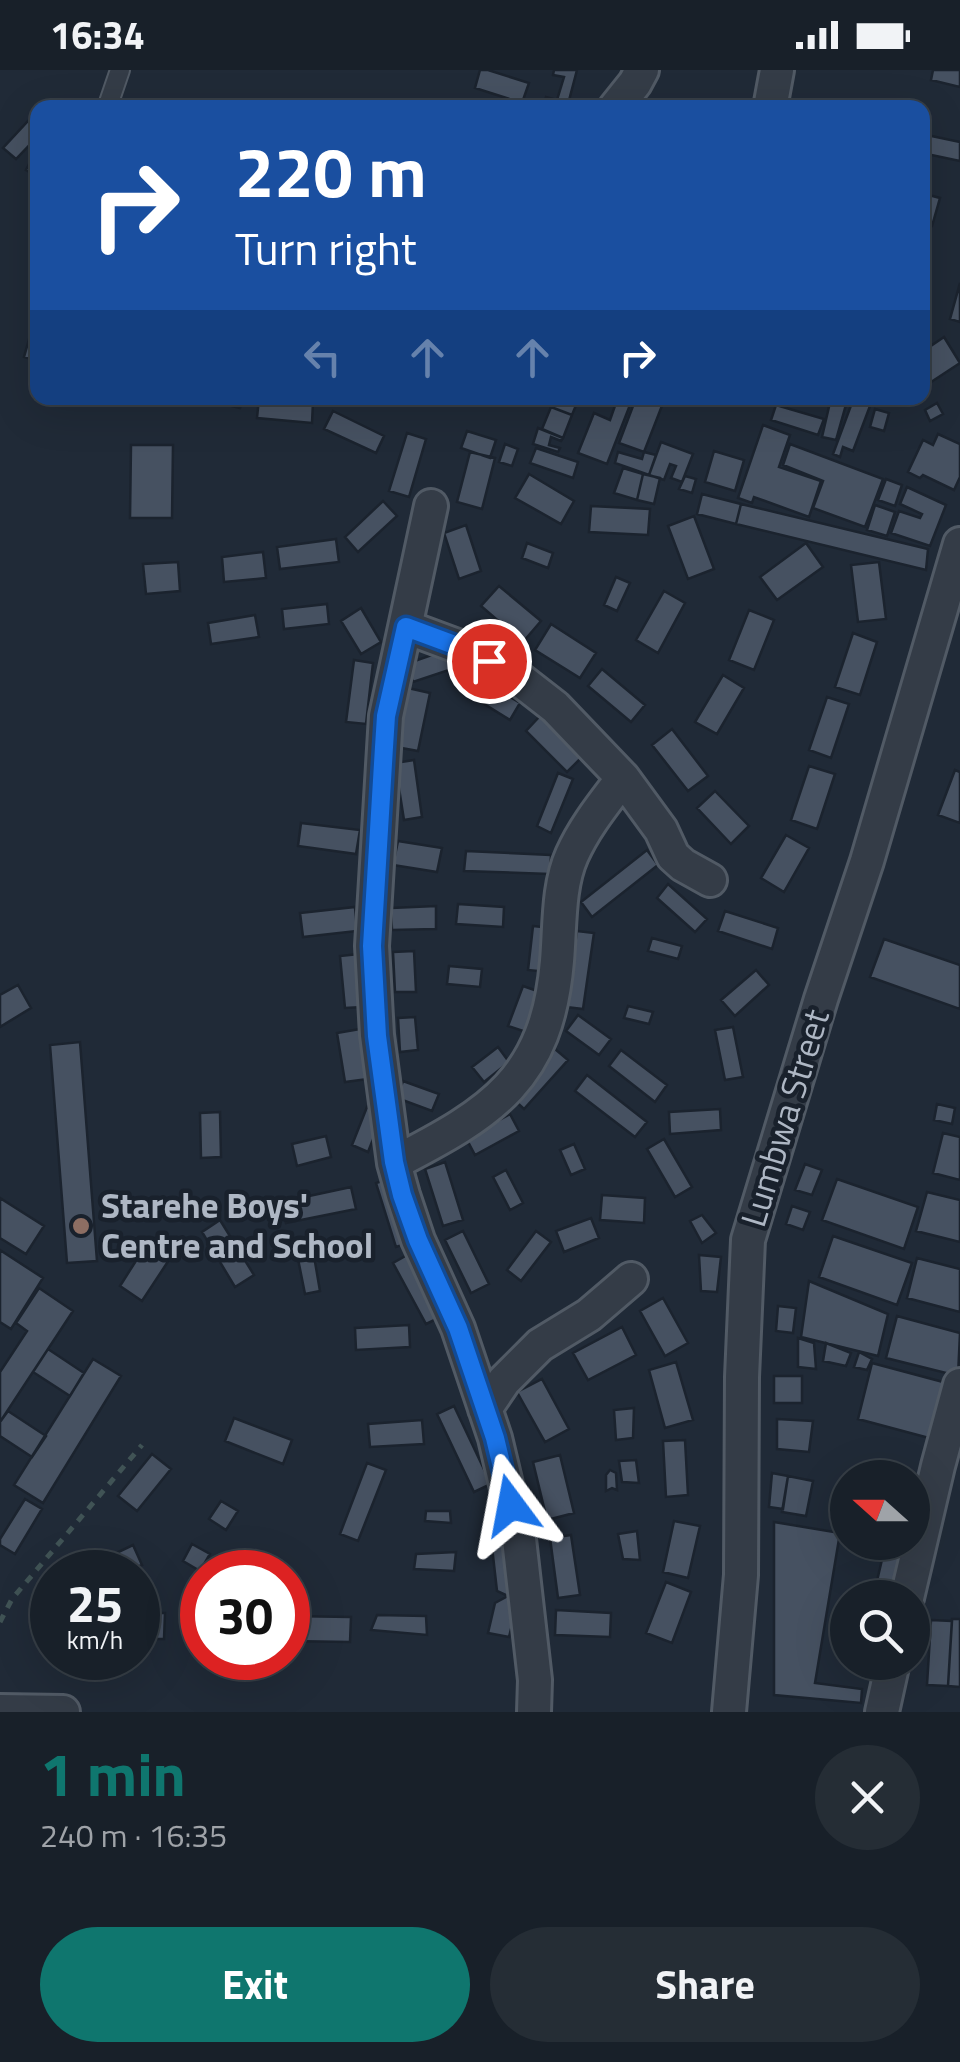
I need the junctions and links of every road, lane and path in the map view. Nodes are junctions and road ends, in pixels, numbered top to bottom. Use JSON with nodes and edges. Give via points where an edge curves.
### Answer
{"nodes":[{"id":1,"x":120,"y":70,"type":"edge"},
{"id":2,"x":642,"y":70,"type":"edge"},
{"id":3,"x":777,"y":70,"type":"edge"},
{"id":4,"x":110,"y":100,"type":"edge"},
{"id":5,"x":622,"y":100,"type":"edge"},
{"id":6,"x":771,"y":100,"type":"edge"},
{"id":7,"x":431,"y":506,"type":"dead end"},
{"id":8,"x":960,"y":544,"type":"edge"},
{"id":9,"x":406,"y":627,"type":"junction"},
{"id":10,"x":623,"y":778,"type":"junction"},
{"id":11,"x":710,"y":880,"type":"dead end"},
{"id":12,"x":394,"y":1162,"type":"junction"},
{"id":13,"x":631,"y":1279,"type":"dead end"},
{"id":14,"x":960,"y":1385,"type":"edge"},
{"id":15,"x":485,"y":1409,"type":"junction"},
{"id":16,"x":142,"y":1445,"type":"dead end"},
{"id":17,"x":911,"y":1580,"type":"edge"},
{"id":18,"x":0,"y":1622,"type":"edge"},
{"id":19,"x":888,"y":1680,"type":"edge"},
{"id":20,"x":0,"y":1712,"type":"edge"},
{"id":21,"x":63,"y":1712,"type":"edge"},
{"id":22,"x":534,"y":1712,"type":"edge"},
{"id":23,"x":730,"y":1712,"type":"edge"},
{"id":24,"x":882,"y":1712,"type":"edge"}],
"edges":[{"from":1,"to":4,"type":"lane"},
{"from":2,"to":5,"type":"street"},
{"from":3,"to":6,"type":"street"},
{"from":7,"to":9,"type":"street"},
{"from":8,"to":23,"type":"street","name":"Lumbwa Street","via":[[748,1240],[741,1575]]},
{"from":9,"to":10,"type":"street","via":[[510,672],[555,706]]},
{"from":9,"to":12,"type":"street","via":[[386,716],[372,946]]},
{"from":10,"to":11,"type":"street","via":[[673,856]]},
{"from":10,"to":12,"type":"street","via":[[592,820],[564,880],[555,988],[536,1048],[496,1101]]},
{"from":12,"to":15,"type":"street"},
{"from":13,"to":15,"type":"street","via":[[540,1345]]},
{"from":14,"to":17,"type":"street"},
{"from":15,"to":22,"type":"street","via":[[519,1539]]},
{"from":16,"to":18,"type":"path","via":[[12,1598]]},
{"from":19,"to":24,"type":"street"},
{"from":20,"to":21,"type":"street"}]}
